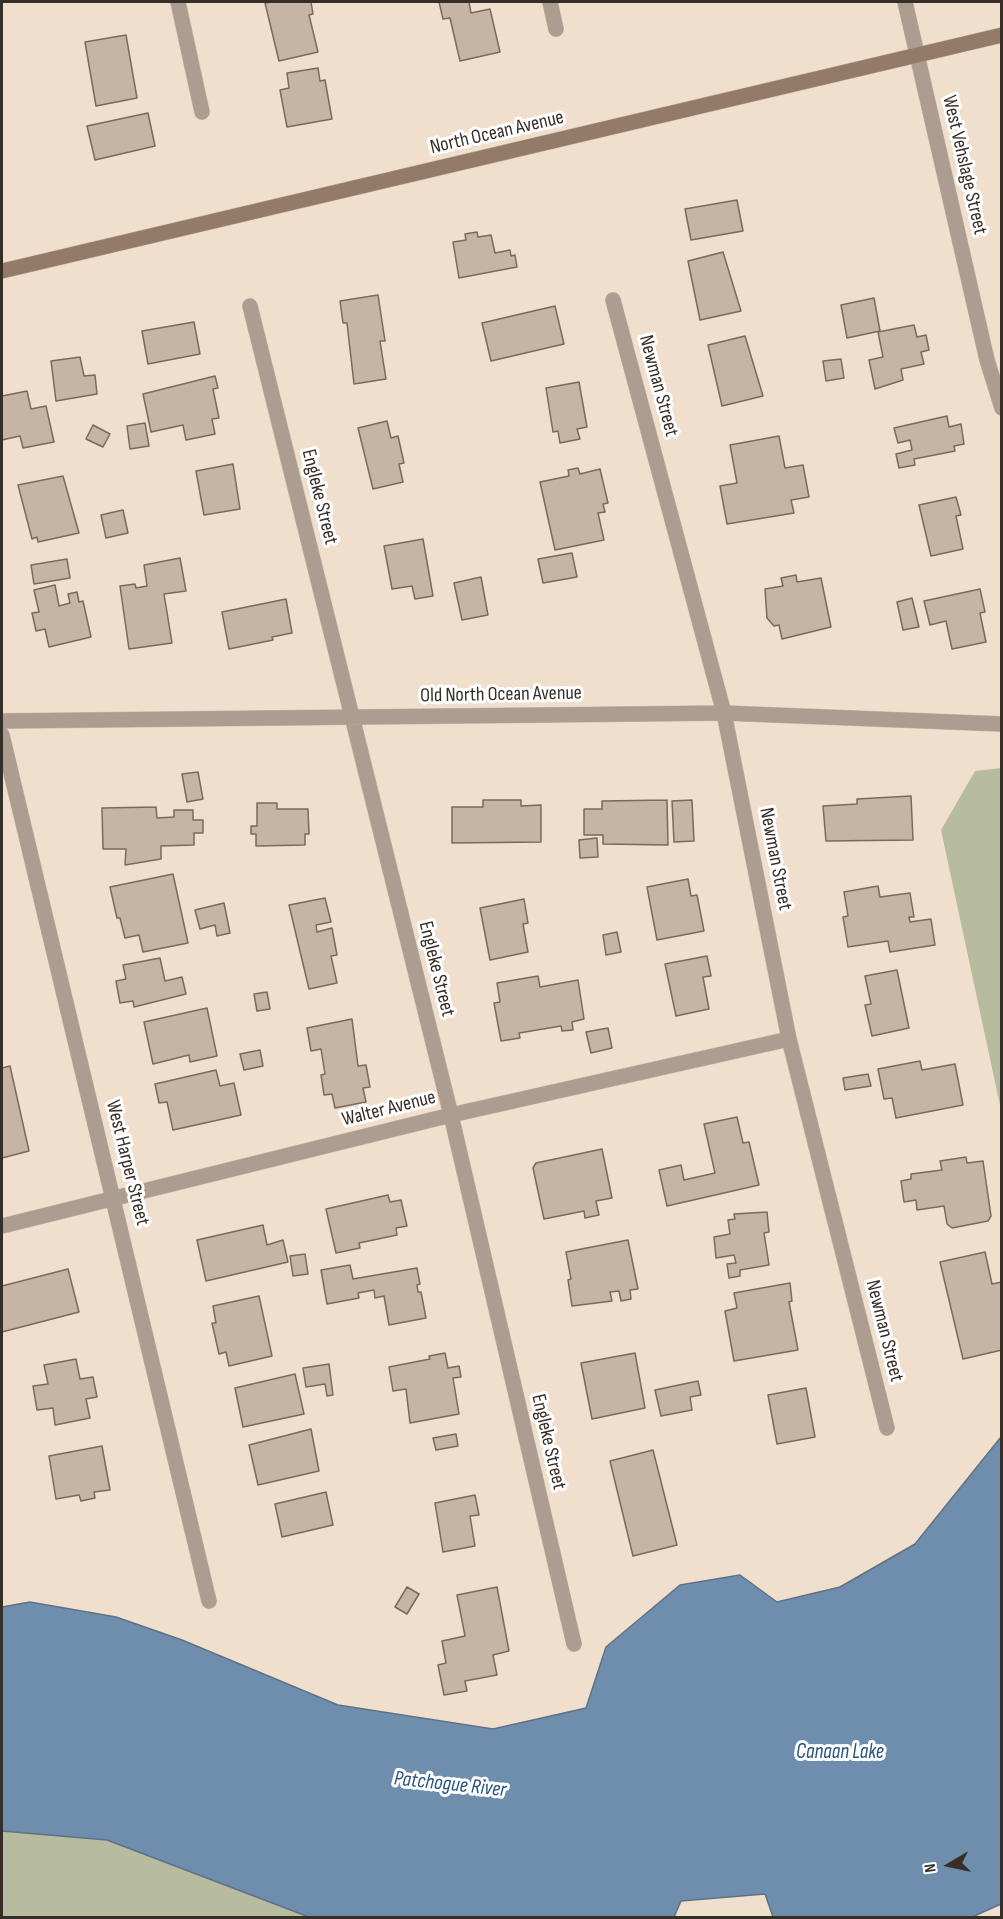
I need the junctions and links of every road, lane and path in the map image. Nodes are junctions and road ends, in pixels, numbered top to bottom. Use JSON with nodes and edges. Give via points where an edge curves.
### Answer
{"nodes":[{"id":1,"x":178,"y":2,"type":"edge"},
{"id":2,"x":550,"y":2,"type":"edge"},
{"id":3,"x":905,"y":2,"type":"edge"},
{"id":4,"x":556,"y":29,"type":"dead end"},
{"id":5,"x":1002,"y":35,"type":"edge"},
{"id":6,"x":917,"y":55,"type":"junction"},
{"id":7,"x":202,"y":111,"type":"dead end"},
{"id":8,"x":2,"y":271,"type":"edge"},
{"id":9,"x":613,"y":300,"type":"dead end"},
{"id":10,"x":250,"y":306,"type":"dead end"},
{"id":11,"x":994,"y":358,"type":"edge"},
{"id":12,"x":1002,"y":408,"type":"edge"},
{"id":13,"x":724,"y":713,"type":"junction"},
{"id":14,"x":352,"y":718,"type":"junction"},
{"id":15,"x":2,"y":721,"type":"edge"},
{"id":16,"x":1002,"y":724,"type":"edge"},
{"id":17,"x":2,"y":735,"type":"edge"},
{"id":18,"x":789,"y":1040,"type":"junction"},
{"id":19,"x":451,"y":1115,"type":"junction"},
{"id":20,"x":115,"y":1200,"type":"junction"},
{"id":21,"x":2,"y":1226,"type":"edge"},
{"id":22,"x":887,"y":1428,"type":"dead end"},
{"id":23,"x":208,"y":1602,"type":"dead end"},
{"id":24,"x":574,"y":1644,"type":"dead end"}],
"edges":[{"from":1,"to":7,"type":"street"},
{"from":2,"to":4,"type":"street"},
{"from":3,"to":6,"type":"street","name":"West Vehslage Street"},
{"from":5,"to":6,"type":"main road","name":"North Ocean Avenue"},
{"from":6,"to":8,"type":"main road","name":"North Ocean Avenue"},
{"from":6,"to":11,"type":"street","name":"West Vehslage Street"},
{"from":9,"to":13,"type":"street","name":"Newman Street"},
{"from":10,"to":14,"type":"street","name":"Engleke Street"},
{"from":11,"to":12,"type":"street","name":"West Vehslage Street"},
{"from":13,"to":14,"type":"street","name":"Old North Ocean Avenue"},
{"from":13,"to":16,"type":"street","name":"Old North Ocean Avenue"},
{"from":13,"to":18,"type":"street","name":"Newman Street"},
{"from":14,"to":15,"type":"street","name":"Old North Ocean Avenue"},
{"from":14,"to":19,"type":"street","name":"Engleke Street"},
{"from":17,"to":20,"type":"street","name":"West Harper Street"},
{"from":18,"to":19,"type":"street","name":"Walter Avenue"},
{"from":18,"to":22,"type":"street","name":"Newman Street"},
{"from":19,"to":20,"type":"street","name":"Walter Avenue"},
{"from":19,"to":24,"type":"street","name":"Engleke Street"},
{"from":20,"to":21,"type":"street","name":"Walter Avenue"},
{"from":20,"to":23,"type":"street","name":"West Harper Street"}]}
